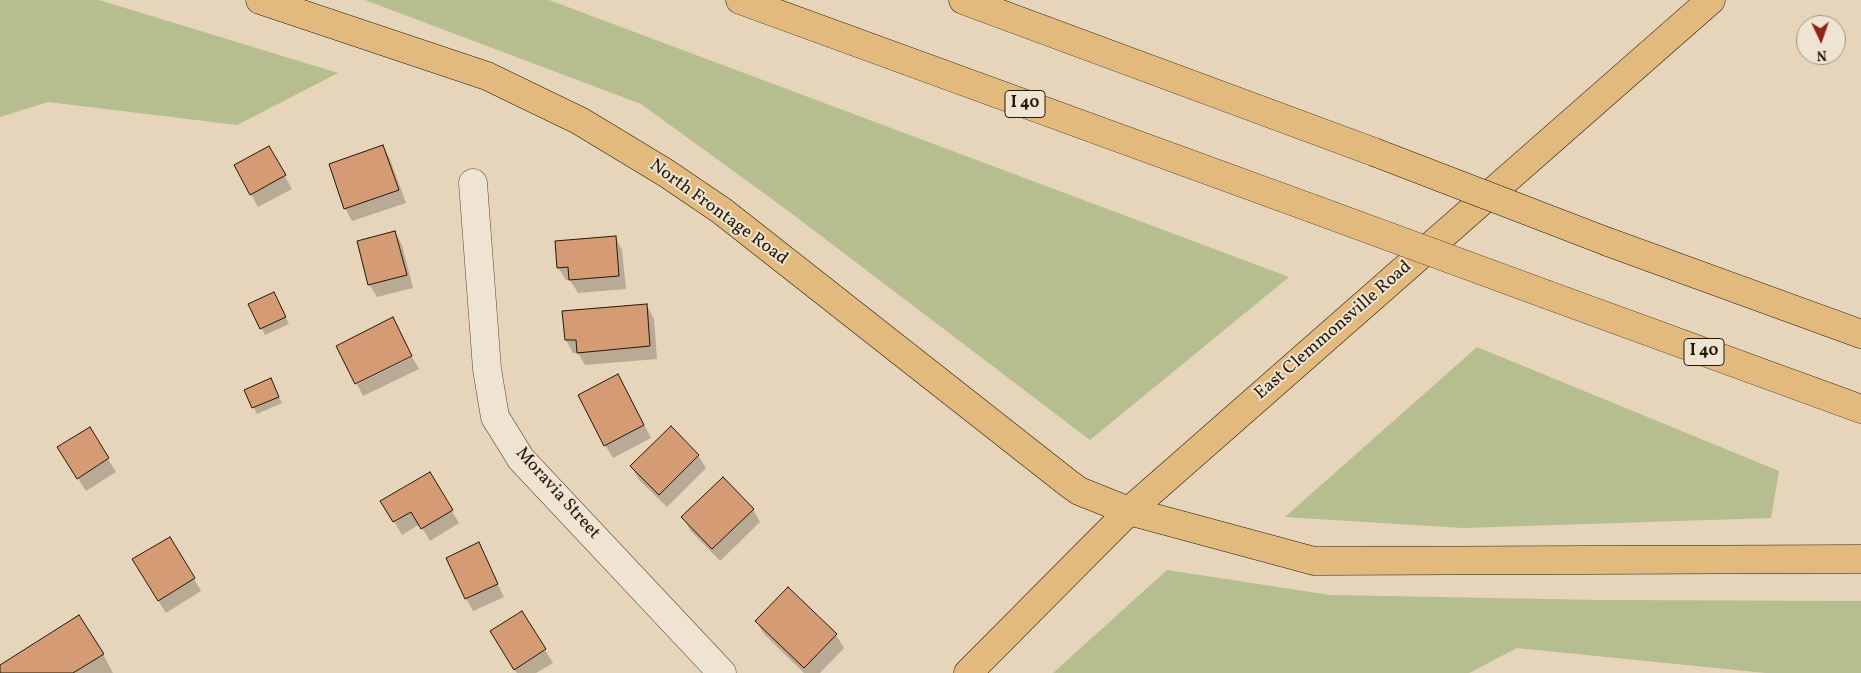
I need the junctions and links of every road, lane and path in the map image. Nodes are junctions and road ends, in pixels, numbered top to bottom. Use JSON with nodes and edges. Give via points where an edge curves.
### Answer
{"nodes":[{"id":1,"x":260,"y":0,"type":"edge"},
{"id":2,"x":740,"y":0,"type":"edge"},
{"id":3,"x":963,"y":0,"type":"edge"},
{"id":4,"x":1710,"y":0,"type":"edge"},
{"id":5,"x":473,"y":183,"type":"dead end"},
{"id":6,"x":1861,"y":334,"type":"edge"},
{"id":7,"x":1861,"y":409,"type":"edge"},
{"id":8,"x":1128,"y":511,"type":"junction"},
{"id":9,"x":1861,"y":559,"type":"edge"},
{"id":10,"x":722,"y":673,"type":"edge"},
{"id":11,"x":968,"y":673,"type":"edge"}],
"edges":[{"from":1,"to":8,"type":"main road","name":"North Frontage Road","via":[[487,76],[580,121],[722,211],[1079,491]]},
{"from":2,"to":7,"type":"main road","number":"I 40","bridge":true},
{"from":3,"to":6,"type":"main road","bridge":true},
{"from":4,"to":8,"type":"main road","name":"East Clemmonsville Road"},
{"from":5,"to":10,"type":"street","name":"Moravia Street","via":[[495,417],[521,459]]},
{"from":8,"to":9,"type":"main road","name":"North Frontage Road","via":[[1314,561]]},
{"from":8,"to":11,"type":"main road","name":"East Clemmonsville Road"}]}
